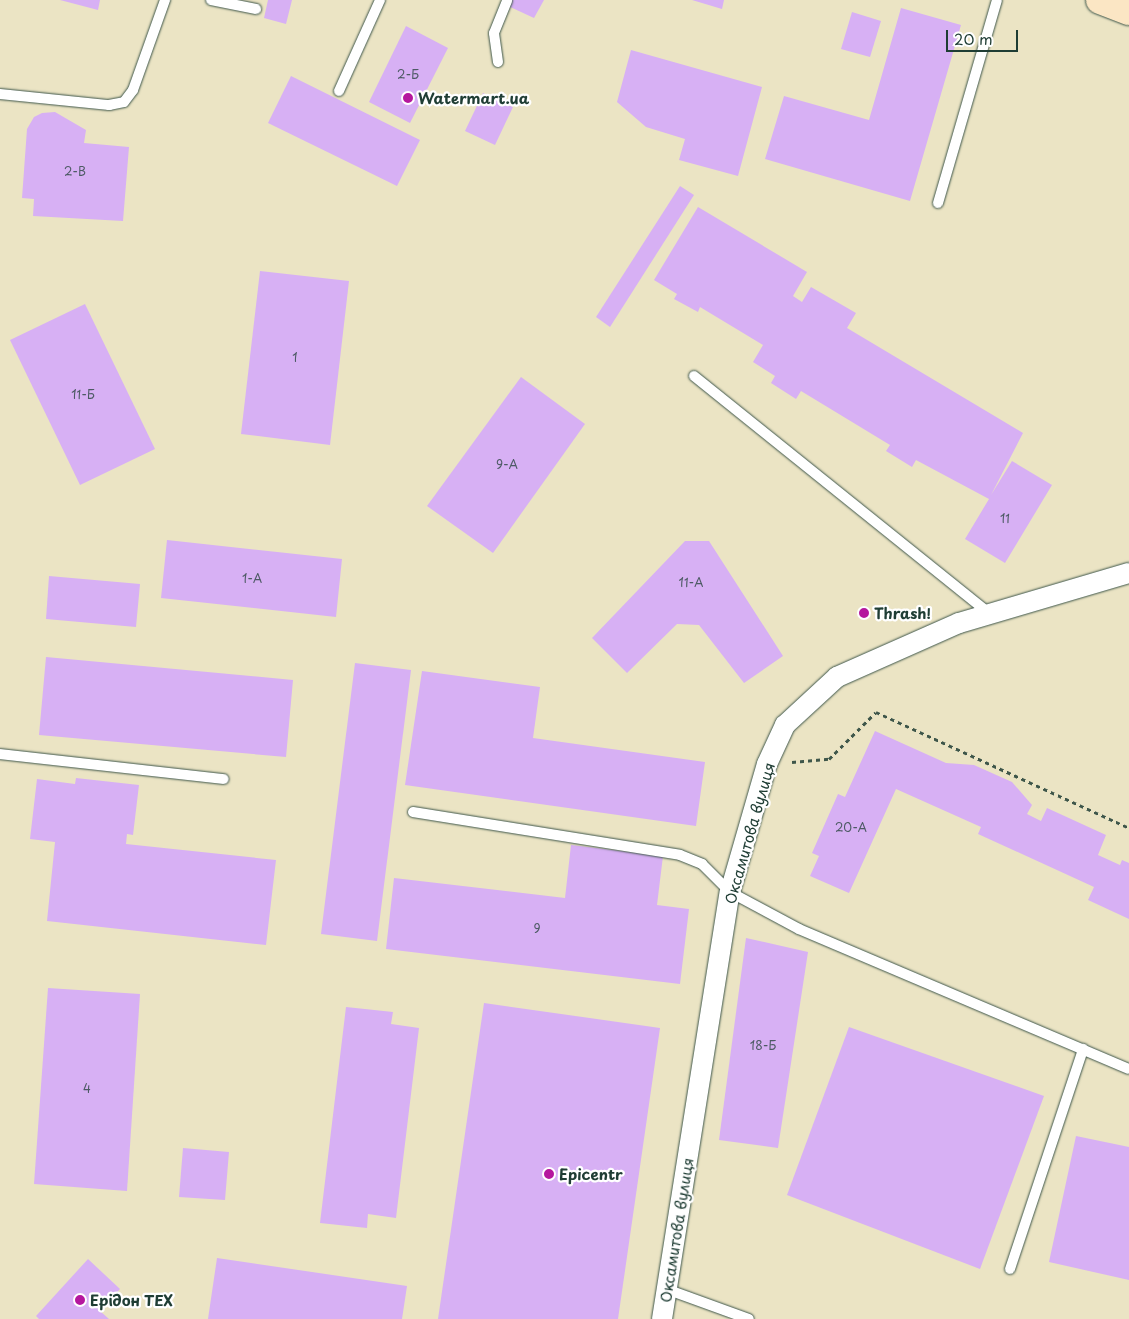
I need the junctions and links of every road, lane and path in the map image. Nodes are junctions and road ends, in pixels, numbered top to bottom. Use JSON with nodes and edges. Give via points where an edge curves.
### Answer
{"nodes":[{"id":1,"x":165,"y":0,"type":"edge"},
{"id":2,"x":211,"y":0,"type":"edge"},
{"id":3,"x":380,"y":0,"type":"edge"},
{"id":4,"x":507,"y":0,"type":"edge"},
{"id":5,"x":997,"y":0,"type":"edge"},
{"id":6,"x":1100,"y":0,"type":"edge"},
{"id":7,"x":256,"y":9,"type":"dead end"},
{"id":8,"x":1129,"y":11,"type":"edge"},
{"id":9,"x":498,"y":62,"type":"dead end"},
{"id":10,"x":339,"y":91,"type":"dead end"},
{"id":11,"x":0,"y":94,"type":"edge"},
{"id":12,"x":938,"y":203,"type":"dead end"},
{"id":13,"x":694,"y":376,"type":"dead end"},
{"id":14,"x":1129,"y":573,"type":"edge"},
{"id":15,"x":990,"y":614,"type":"junction"},
{"id":16,"x":0,"y":754,"type":"edge"},
{"id":17,"x":767,"y":764,"type":"junction"},
{"id":18,"x":224,"y":779,"type":"dead end"},
{"id":19,"x":413,"y":812,"type":"dead end"},
{"id":20,"x":1129,"y":828,"type":"edge"},
{"id":21,"x":730,"y":892,"type":"junction"},
{"id":22,"x":1083,"y":1049,"type":"junction"},
{"id":23,"x":1129,"y":1068,"type":"edge"},
{"id":24,"x":1010,"y":1269,"type":"dead end"},
{"id":25,"x":666,"y":1289,"type":"junction"},
{"id":26,"x":662,"y":1319,"type":"edge"},
{"id":27,"x":749,"y":1319,"type":"edge"}],
"edges":[{"from":1,"to":11,"type":"lane","via":[[133,90],[124,102],[109,105]]},
{"from":2,"to":7,"type":"lane"},
{"from":3,"to":10,"type":"lane"},
{"from":4,"to":9,"type":"lane","via":[[494,33]]},
{"from":5,"to":12,"type":"lane"},
{"from":6,"to":8,"type":"main road"},
{"from":13,"to":15,"type":"lane"},
{"from":14,"to":15,"type":"street","name":"Оксамитова вулиця"},
{"from":15,"to":17,"type":"street","name":"Оксамитова вулиця","via":[[960,623],[837,677],[785,725]]},
{"from":16,"to":18,"type":"lane"},
{"from":17,"to":20,"type":"path","via":[[829,759],[876,712]]},
{"from":17,"to":21,"type":"street","name":"Оксамитова вулиця"},
{"from":19,"to":21,"type":"lane","via":[[680,855],[702,864]]},
{"from":21,"to":22,"type":"lane","via":[[799,929]]},
{"from":21,"to":25,"type":"street","name":"Оксамитова вулиця"},
{"from":22,"to":23,"type":"lane"},
{"from":22,"to":24,"type":"lane"},
{"from":25,"to":26,"type":"street","name":"Оксамитова вулиця"},
{"from":25,"to":27,"type":"lane"}]}
